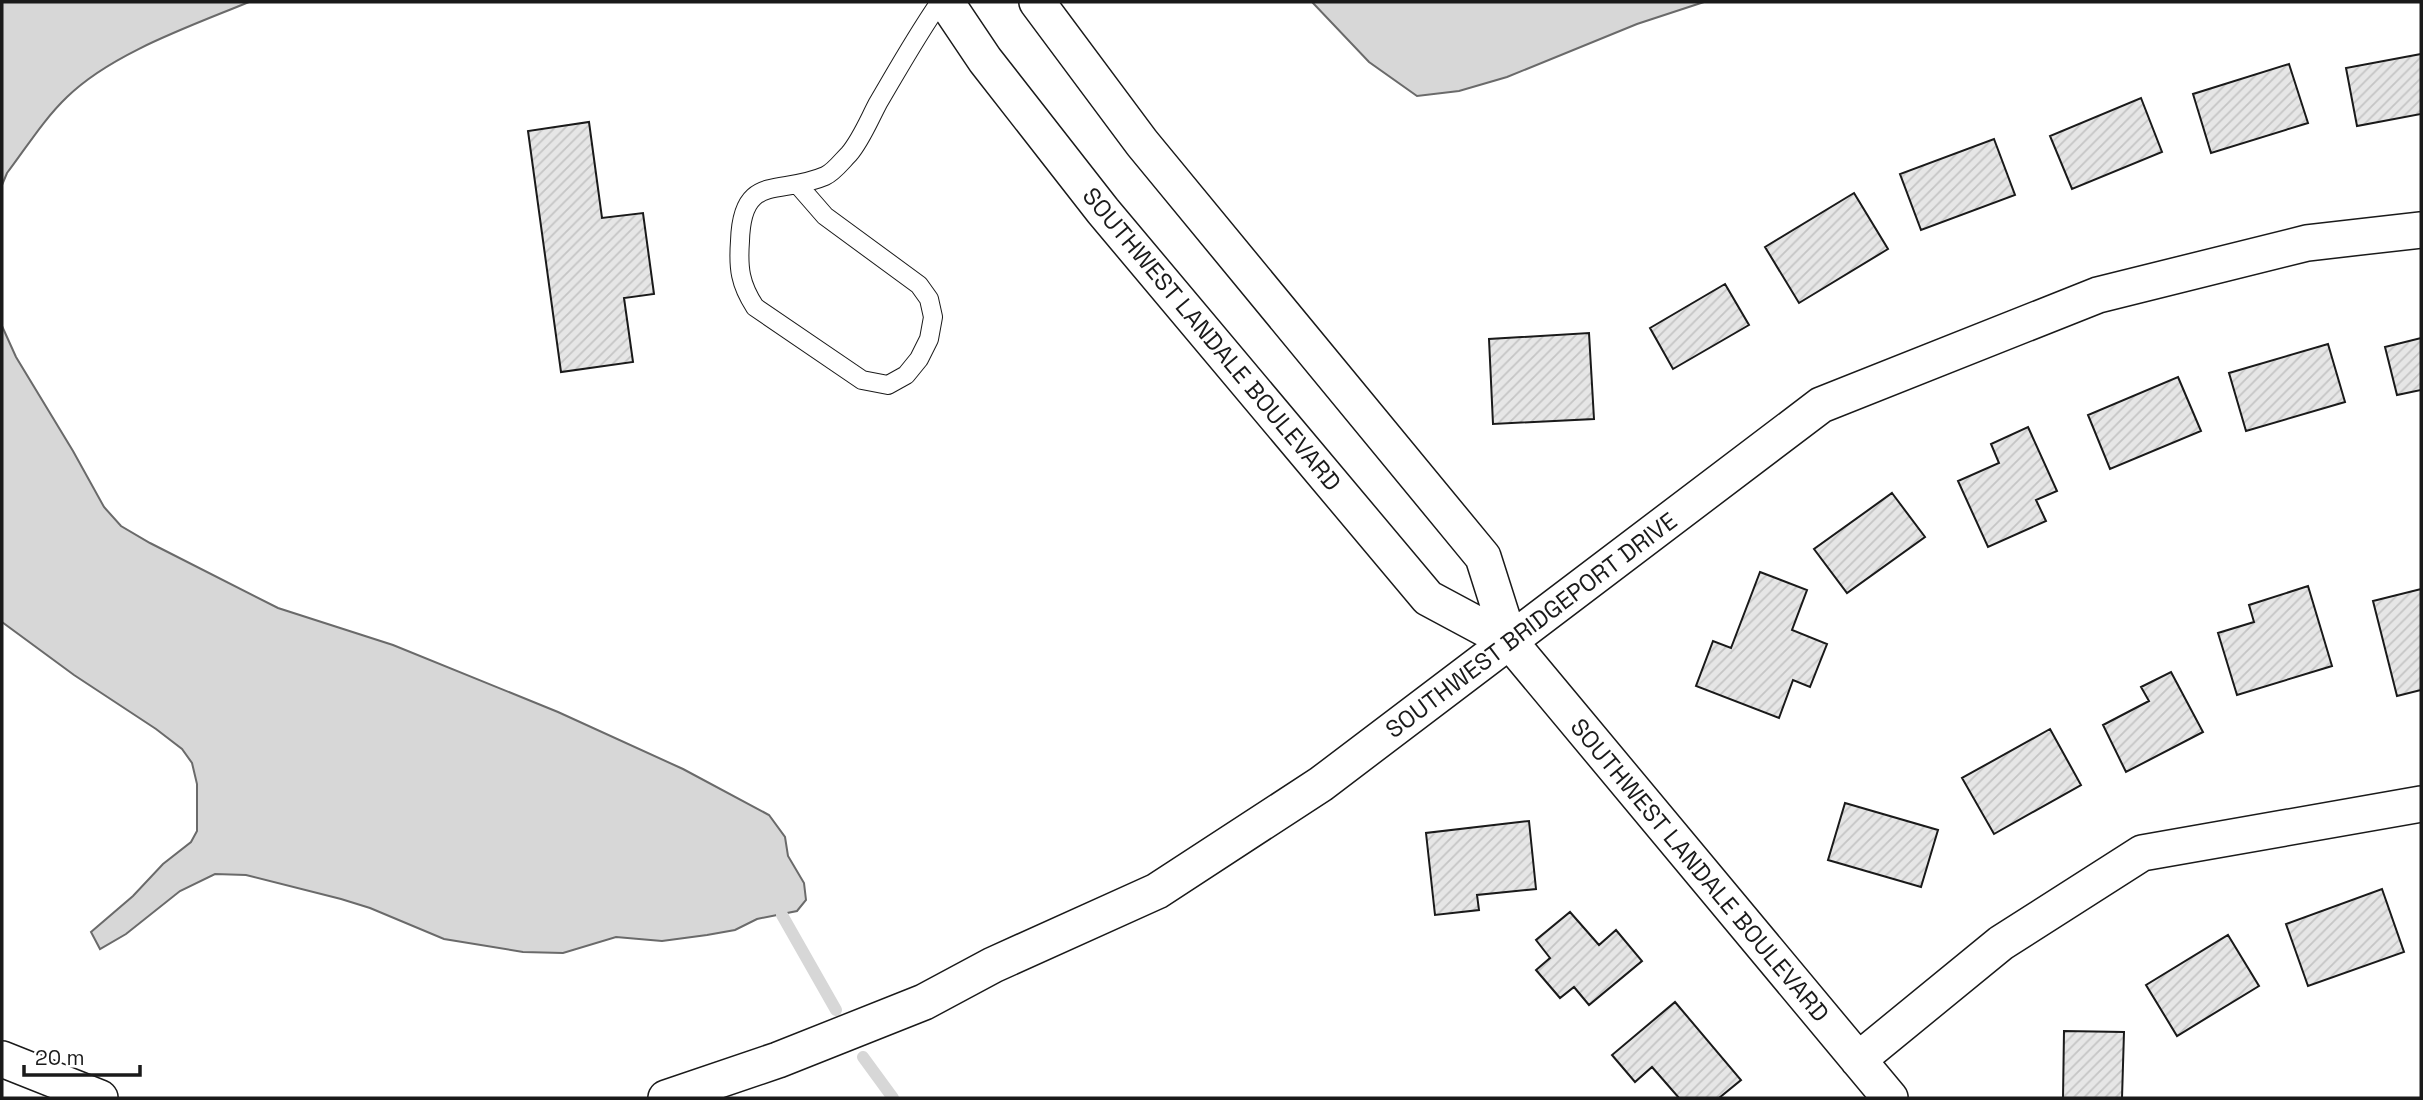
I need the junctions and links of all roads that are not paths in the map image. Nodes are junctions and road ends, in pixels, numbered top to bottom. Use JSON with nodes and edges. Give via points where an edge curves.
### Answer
{"nodes":[{"id":1,"x":940,"y":2,"type":"edge"},
{"id":2,"x":946,"y":2,"type":"edge"},
{"id":3,"x":1037,"y":2,"type":"edge"},
{"id":4,"x":798,"y":185,"type":"junction"},
{"id":5,"x":2421,"y":230,"type":"edge"},
{"id":6,"x":1510,"y":642,"type":"junction"},
{"id":7,"x":2421,"y":804,"type":"edge"},
{"id":8,"x":2,"y":1059,"type":"edge"},
{"id":9,"x":1858,"y":1060,"type":"junction"},
{"id":10,"x":100,"y":1098,"type":"edge"},
{"id":11,"x":666,"y":1098,"type":"edge"},
{"id":12,"x":1890,"y":1098,"type":"edge"}],
"edges":[{"from":1,"to":4,"type":"lane","via":[[851,152],[828,175]]},
{"from":2,"to":6,"type":"street","name":"SOUTHWEST LANDALE BOULEVARD","via":[[985,60],[1103,211],[1428,597]]},
{"from":3,"to":6,"type":"street","name":"SOUTHWEST LANDALE BOULEVARD","via":[[1142,143],[1482,557]]},
{"from":4,"to":4,"type":"lane","via":[[770,187],[755,194],[741,217],[739,263],[744,290],[755,307],[862,380],[888,385],[906,375],[929,339],[933,317],[929,299],[911,278],[824,216]]},
{"from":5,"to":6,"type":"street","name":"SOUTHWEST BRIDGEPORT DRIVE","via":[[2307,243],[2098,295],[1821,405]]},
{"from":6,"to":9,"type":"street","name":"SOUTHWEST LANDALE BOULEVARD"},
{"from":6,"to":11,"type":"street","name":"SOUTHWEST BRIDGEPORT DRIVE","via":[[1321,784],[1157,891],[993,965],[924,1002]]},
{"from":7,"to":9,"type":"street","via":[[2142,853],[2001,943]]},
{"from":8,"to":10,"type":"street"},
{"from":9,"to":12,"type":"street","name":"SOUTHWEST LANDALE BOULEVARD"}]}
